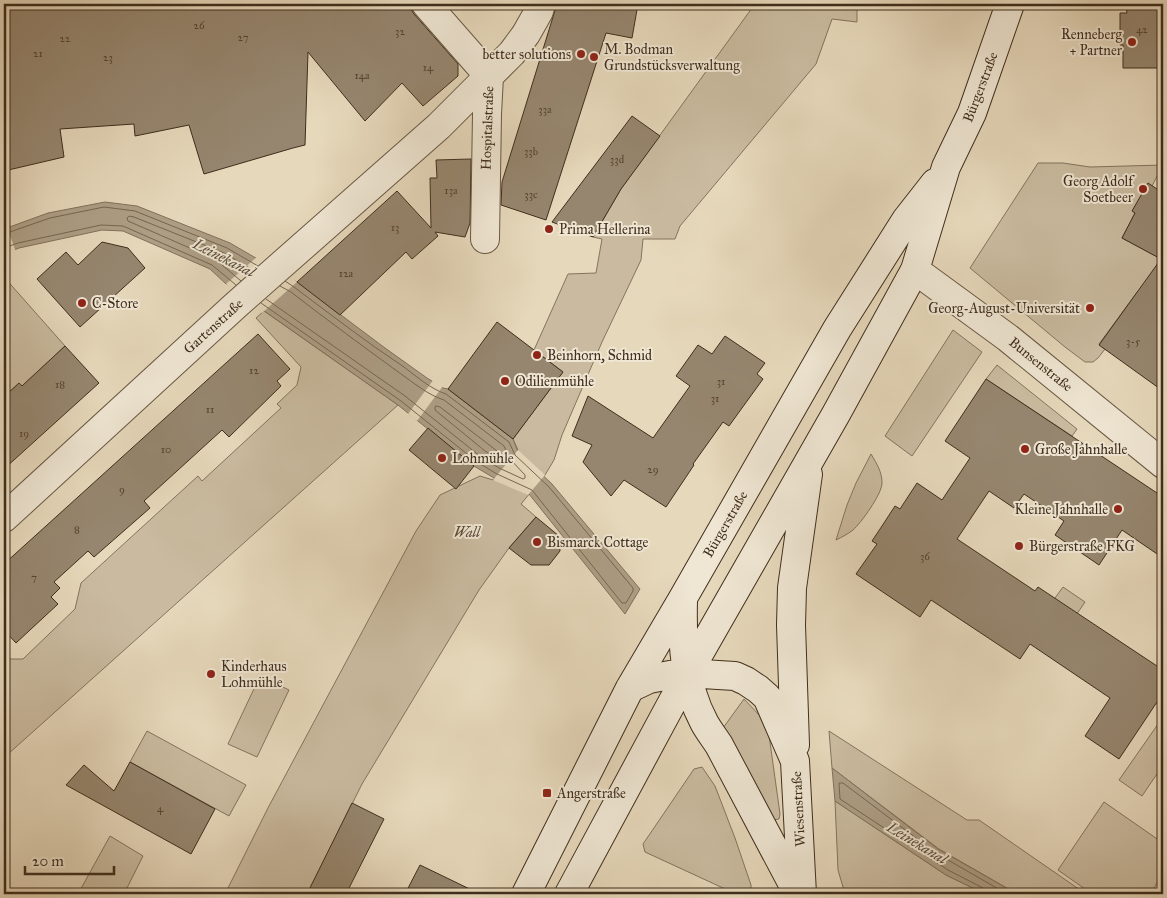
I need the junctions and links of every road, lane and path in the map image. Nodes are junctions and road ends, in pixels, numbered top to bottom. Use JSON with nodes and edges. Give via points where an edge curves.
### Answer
{"nodes":[{"id":1,"x":426,"y":4,"type":"edge"},
{"id":2,"x":541,"y":4,"type":"edge"},
{"id":3,"x":1010,"y":4,"type":"edge"},
{"id":4,"x":490,"y":76,"type":"junction"},
{"id":5,"x":946,"y":168,"type":"junction"},
{"id":6,"x":485,"y":239,"type":"dead end"},
{"id":7,"x":915,"y":270,"type":"junction"},
{"id":8,"x":809,"y":460,"type":"junction"},
{"id":9,"x":1163,"y":464,"type":"edge"},
{"id":10,"x":4,"y":518,"type":"edge"},
{"id":11,"x":683,"y":598,"type":"junction"},
{"id":12,"x":688,"y":673,"type":"junction"},
{"id":13,"x":630,"y":688,"type":"junction"},
{"id":14,"x":795,"y":761,"type":"junction"},
{"id":15,"x":526,"y":894,"type":"edge"},
{"id":16,"x":569,"y":894,"type":"edge"},
{"id":17,"x":798,"y":894,"type":"edge"},
{"id":18,"x":802,"y":894,"type":"edge"}],
"edges":[{"from":1,"to":4,"type":"main road"},
{"from":2,"to":4,"type":"main road","name":"Hospitalstraße","via":[[526,34]]},
{"from":3,"to":5,"type":"main road","name":"Bürgerstraße","via":[[972,113]]},
{"from":4,"to":6,"type":"main road","name":"Hospitalstraße","via":[[486,114]]},
{"from":4,"to":10,"type":"main road","name":"Gartenstraße","via":[[439,126],[240,301]]},
{"from":5,"to":7,"type":"main road","name":"Bürgerstraße"},
{"from":5,"to":11,"type":"main road","name":"Bürgerstraße","via":[[906,220],[837,329]]},
{"from":7,"to":8,"type":"main road","name":"Bürgerstraße"},
{"from":7,"to":9,"type":"main road","name":"Bunsenstraße","via":[[1008,338]]},
{"from":8,"to":12,"type":"main road","name":"Bürgerstraße"},
{"from":8,"to":14,"type":"main road","via":[[792,588]]},
{"from":11,"to":12,"type":"main road","via":[[682,630]]},
{"from":11,"to":13,"type":"main road","name":"Bürgerstraße"},
{"from":12,"to":13,"type":"main road","name":"Wiesenstraße","via":[[649,679]]},
{"from":12,"to":14,"type":"main road","name":"Wiesenstraße","via":[[735,676],[758,689],[767,697]]},
{"from":12,"to":16,"type":"main road","name":"Bürgerstraße"},
{"from":12,"to":17,"type":"main road","via":[[704,722]]},
{"from":13,"to":15,"type":"main road","name":"Bürgerstraße"},
{"from":14,"to":18,"type":"main road","name":"Wiesenstraße"}]}
